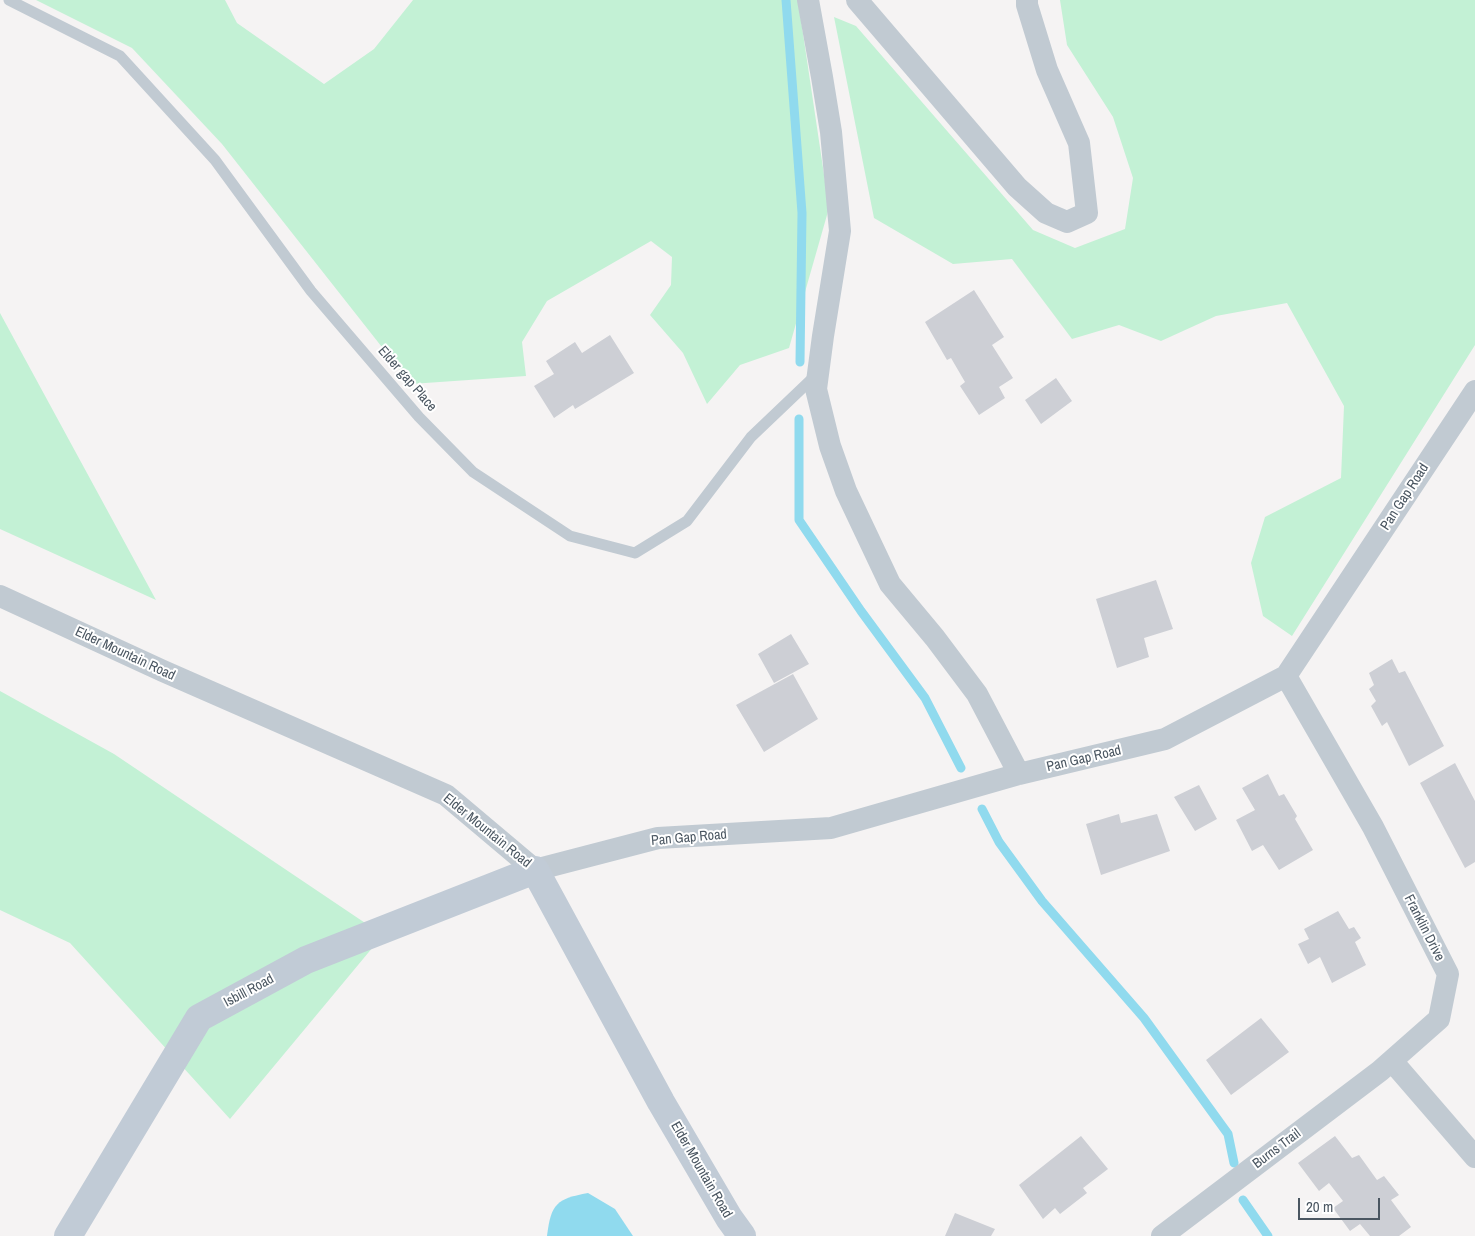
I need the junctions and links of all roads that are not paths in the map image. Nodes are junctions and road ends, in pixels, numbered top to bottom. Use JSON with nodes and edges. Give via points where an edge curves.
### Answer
{"nodes":[{"id":1,"x":9,"y":0,"type":"edge"},
{"id":2,"x":808,"y":0,"type":"edge"},
{"id":3,"x":857,"y":0,"type":"edge"},
{"id":4,"x":1027,"y":0,"type":"edge"},
{"id":5,"x":818,"y":373,"type":"junction"},
{"id":6,"x":1475,"y":391,"type":"edge"},
{"id":7,"x":0,"y":596,"type":"edge"},
{"id":8,"x":1286,"y":676,"type":"junction"},
{"id":9,"x":1019,"y":774,"type":"junction"},
{"id":10,"x":535,"y":870,"type":"junction"},
{"id":11,"x":1392,"y":1061,"type":"junction"},
{"id":12,"x":1475,"y":1157,"type":"edge"},
{"id":13,"x":68,"y":1236,"type":"edge"},
{"id":14,"x":742,"y":1236,"type":"edge"},
{"id":15,"x":1162,"y":1236,"type":"edge"}],
"edges":[{"from":1,"to":5,"type":"lane","name":"Elder gap Place","via":[[120,56],[215,160],[311,291],[419,417],[473,472],[570,536],[635,553],[687,521],[750,437]]},
{"from":2,"to":5,"type":"street","via":[[830,132],[840,231]]},
{"from":3,"to":4,"type":"street","via":[[1017,187],[1046,213],[1067,222],[1087,213],[1079,143],[1047,70]]},
{"from":5,"to":9,"type":"street","via":[[816,389],[830,446],[846,491],[890,584],[977,694]]},
{"from":6,"to":8,"type":"street","name":"Pan Gap Road"},
{"from":7,"to":10,"type":"street","name":"Elder Mountain Road","via":[[446,795]]},
{"from":8,"to":9,"type":"street","name":"Pan Gap Road","via":[[1160,741]]},
{"from":8,"to":11,"type":"street","name":"Franklin Drive","via":[[1373,827],[1448,974],[1439,1019]]},
{"from":9,"to":10,"type":"street","name":"Pan Gap Road","via":[[831,828],[658,838]]},
{"from":10,"to":13,"type":"street","name":"Isbill Road","via":[[306,960],[200,1018]]},
{"from":10,"to":14,"type":"street","name":"Elder Mountain Road","via":[[661,1102]]},
{"from":11,"to":12,"type":"street"},
{"from":11,"to":15,"type":"street","name":"Burns Trail"}]}
